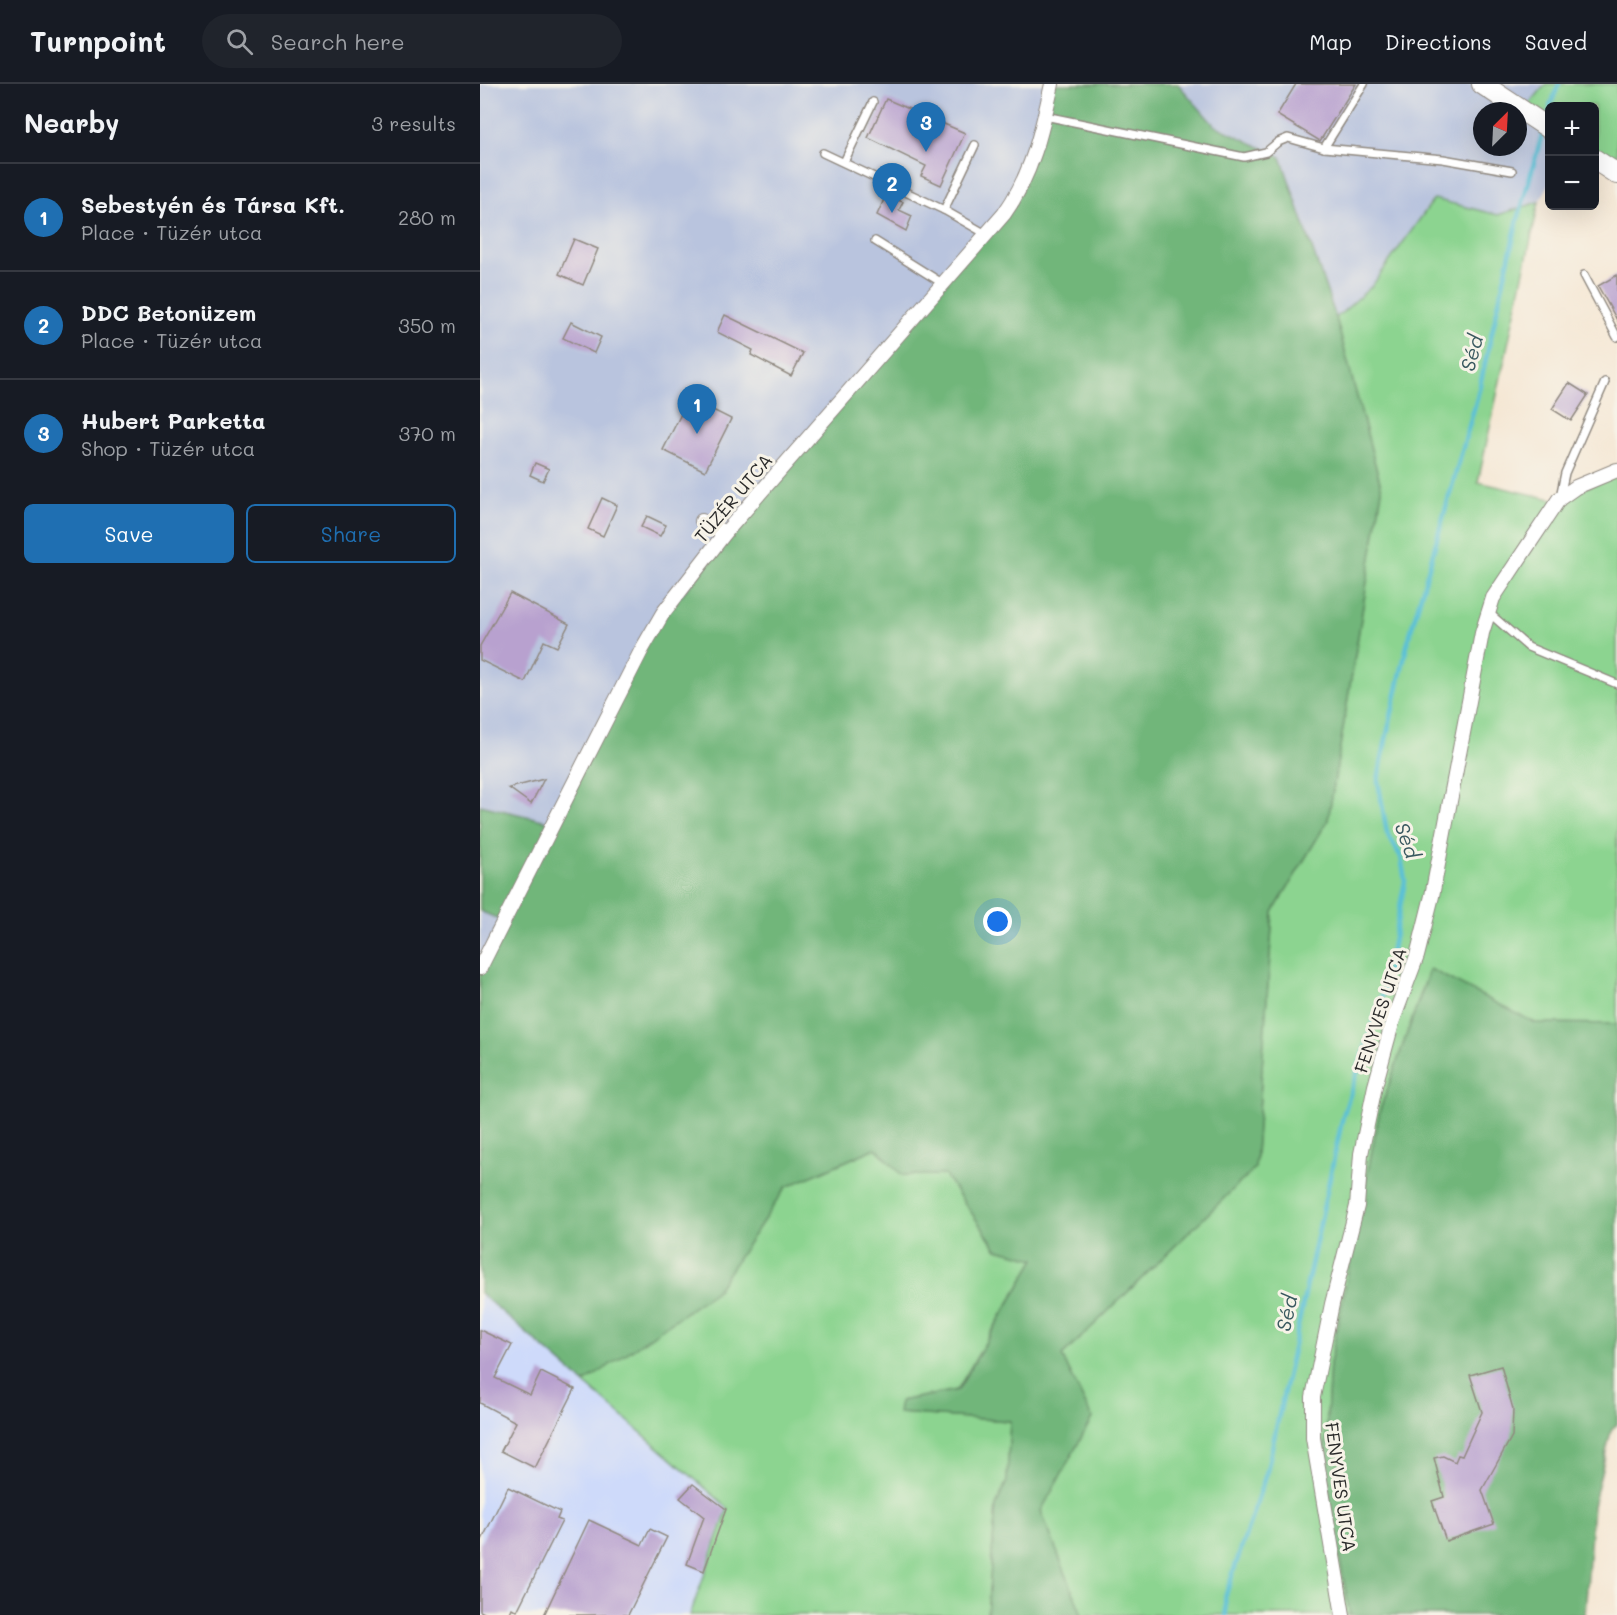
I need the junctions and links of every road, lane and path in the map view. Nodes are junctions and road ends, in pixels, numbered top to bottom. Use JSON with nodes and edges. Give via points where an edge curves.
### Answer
{"nodes":[{"id":1,"x":1052,"y":84,"type":"edge"},
{"id":2,"x":1364,"y":84,"type":"edge"},
{"id":3,"x":1482,"y":84,"type":"edge"},
{"id":4,"x":873,"y":102,"type":"dead end"},
{"id":5,"x":1045,"y":116,"type":"junction"},
{"id":6,"x":1545,"y":126,"type":"edge"},
{"id":7,"x":975,"y":145,"type":"dead end"},
{"id":8,"x":1324,"y":147,"type":"junction"},
{"id":9,"x":823,"y":153,"type":"dead end"},
{"id":10,"x":844,"y":162,"type":"junction"},
{"id":11,"x":1599,"y":162,"type":"edge"},
{"id":12,"x":1512,"y":171,"type":"dead end"},
{"id":13,"x":1617,"y":174,"type":"edge"},
{"id":14,"x":944,"y":210,"type":"junction"},
{"id":15,"x":986,"y":234,"type":"junction"},
{"id":16,"x":875,"y":241,"type":"dead end"},
{"id":17,"x":1584,"y":275,"type":"dead end"},
{"id":18,"x":942,"y":283,"type":"junction"},
{"id":19,"x":1617,"y":337,"type":"edge"},
{"id":20,"x":1605,"y":382,"type":"dead end"},
{"id":21,"x":1617,"y":470,"type":"edge"},
{"id":22,"x":1559,"y":500,"type":"junction"},
{"id":23,"x":702,"y":520,"type":"dead end"},
{"id":24,"x":725,"y":533,"type":"junction"},
{"id":25,"x":1488,"y":612,"type":"junction"},
{"id":26,"x":1617,"y":684,"type":"edge"},
{"id":27,"x":480,"y":968,"type":"edge"},
{"id":28,"x":1343,"y":1615,"type":"edge"}],
"edges":[{"from":1,"to":5,"type":"street","name":"TÜZÉR UTCA"},
{"from":2,"to":8,"type":"lane"},
{"from":3,"to":6,"type":"main road"},
{"from":4,"to":10,"type":"lane"},
{"from":5,"to":8,"type":"lane","via":[[1244,157],[1266,152],[1288,138]]},
{"from":5,"to":15,"type":"street","name":"TÜZÉR UTCA","via":[[1017,196]]},
{"from":7,"to":14,"type":"lane"},
{"from":8,"to":12,"type":"lane","via":[[1443,159]]},
{"from":9,"to":10,"type":"lane"},
{"from":10,"to":14,"type":"lane"},
{"from":11,"to":13,"type":"main road"},
{"from":14,"to":15,"type":"lane"},
{"from":15,"to":18,"type":"street","name":"TÜZÉR UTCA"},
{"from":16,"to":18,"type":"lane"},
{"from":17,"to":19,"type":"lane"},
{"from":18,"to":24,"type":"street","name":"TÜZÉR UTCA"},
{"from":20,"to":22,"type":"lane","via":[[1565,473]]},
{"from":21,"to":22,"type":"street","name":"FENYVES UTCA","via":[[1576,487]]},
{"from":22,"to":25,"type":"street","name":"FENYVES UTCA","via":[[1512,566]]},
{"from":23,"to":24,"type":"street"},
{"from":24,"to":27,"type":"street","name":"TÜZÉR UTCA","via":[[663,613],[641,651]]},
{"from":25,"to":26,"type":"lane","via":[[1528,646]]},
{"from":25,"to":28,"type":"street","name":"FENYVES UTCA","via":[[1432,896],[1375,1086],[1361,1154],[1357,1206],[1313,1397],[1313,1438]]}]}
